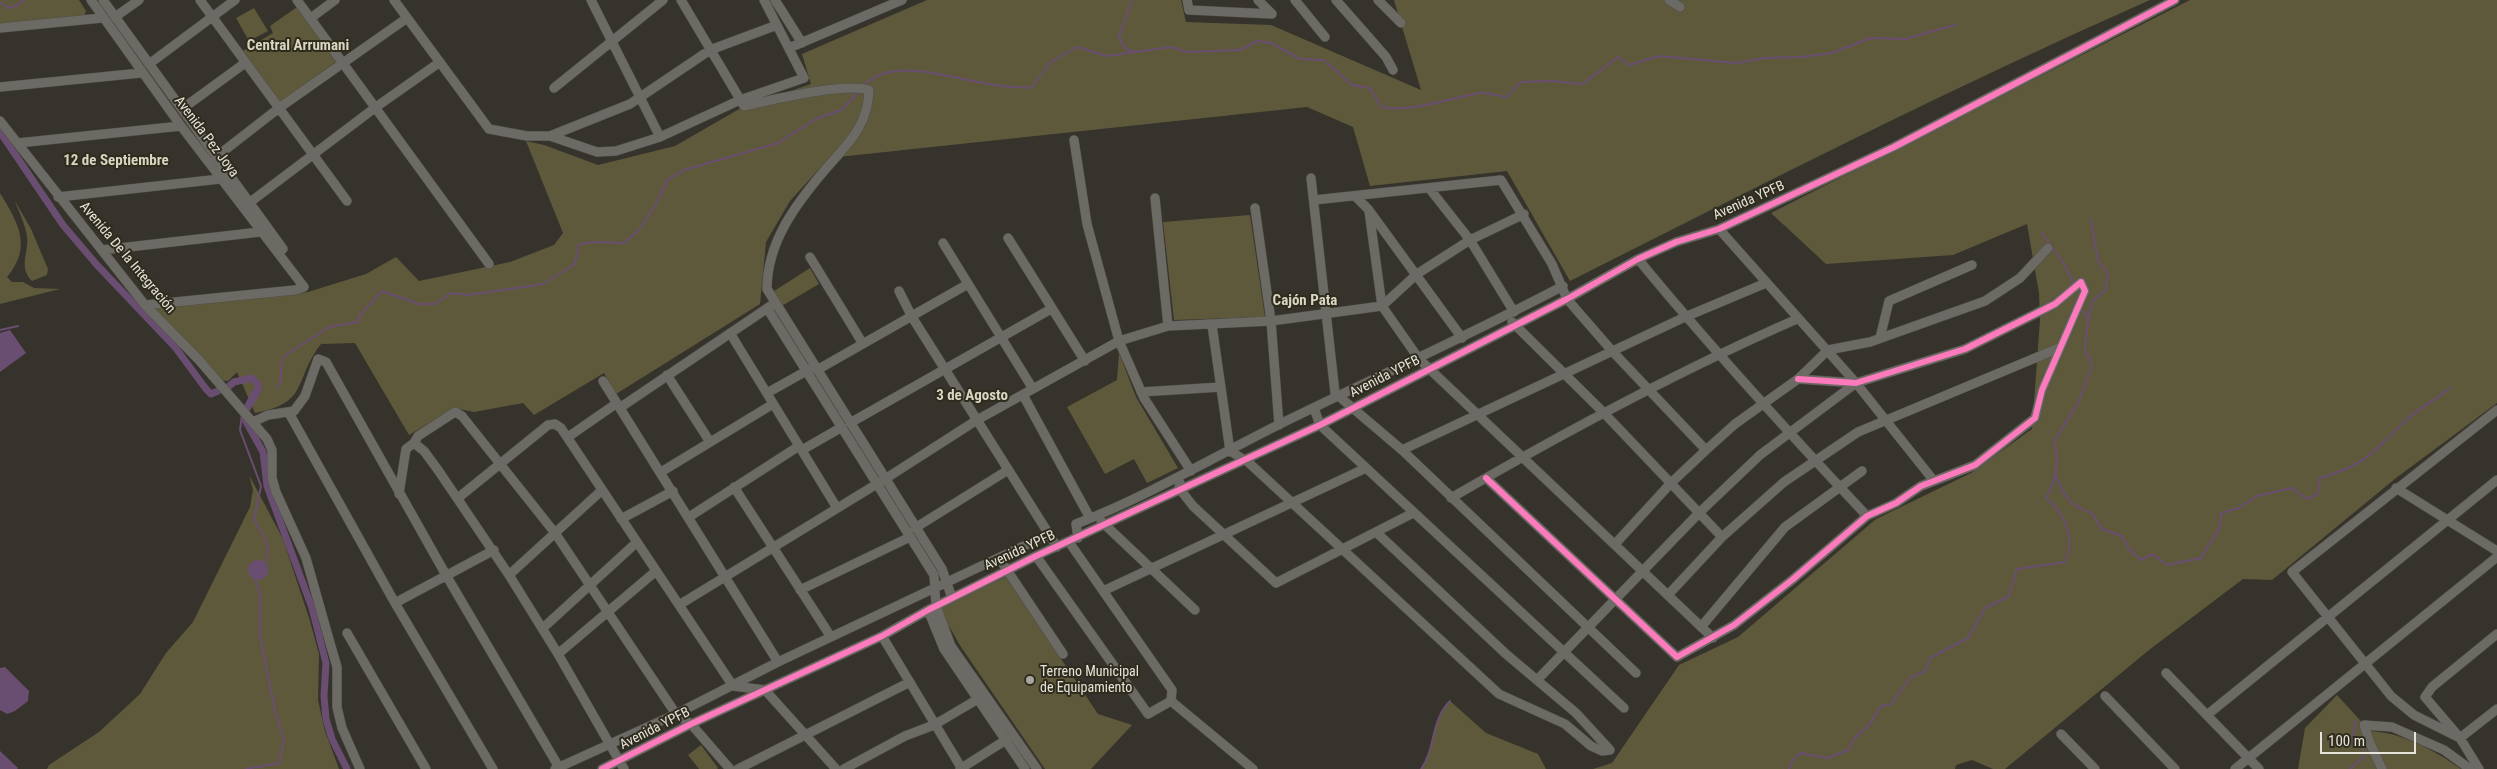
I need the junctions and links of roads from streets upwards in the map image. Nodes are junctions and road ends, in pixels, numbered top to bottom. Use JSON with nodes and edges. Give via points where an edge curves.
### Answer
{"nodes":[{"id":1,"x":91,"y":0,"type":"edge"},
{"id":2,"x":103,"y":0,"type":"edge"},
{"id":3,"x":138,"y":0,"type":"edge"},
{"id":4,"x":200,"y":0,"type":"edge"},
{"id":5,"x":235,"y":0,"type":"edge"},
{"id":6,"x":297,"y":0,"type":"edge"},
{"id":7,"x":335,"y":0,"type":"edge"},
{"id":8,"x":394,"y":0,"type":"edge"},
{"id":9,"x":591,"y":0,"type":"edge"},
{"id":10,"x":663,"y":0,"type":"edge"},
{"id":11,"x":681,"y":0,"type":"edge"},
{"id":12,"x":764,"y":0,"type":"edge"},
{"id":13,"x":775,"y":0,"type":"edge"},
{"id":14,"x":900,"y":0,"type":"edge"},
{"id":15,"x":1187,"y":0,"type":"edge"},
{"id":16,"x":1258,"y":0,"type":"edge"},
{"id":17,"x":1295,"y":0,"type":"edge"},
{"id":18,"x":1336,"y":0,"type":"edge"},
{"id":19,"x":1378,"y":0,"type":"edge"},
{"id":20,"x":1669,"y":0,"type":"edge"},
{"id":21,"x":2175,"y":0,"type":"edge"},
{"id":22,"x":1680,"y":7,"type":"dead end"},
{"id":23,"x":212,"y":16,"type":"junction"},
{"id":24,"x":115,"y":17,"type":"junction"},
{"id":25,"x":102,"y":18,"type":"junction"},
{"id":26,"x":311,"y":18,"type":"junction"},
{"id":27,"x":408,"y":18,"type":"junction"},
{"id":28,"x":1401,"y":23,"type":"dead end"},
{"id":29,"x":776,"y":24,"type":"junction"},
{"id":30,"x":0,"y":28,"type":"edge"},
{"id":31,"x":1325,"y":37,"type":"dead end"},
{"id":32,"x":613,"y":42,"type":"junction"},
{"id":33,"x":802,"y":43,"type":"junction"},
{"id":34,"x":789,"y":48,"type":"junction"},
{"id":35,"x":711,"y":50,"type":"junction"},
{"id":36,"x":342,"y":62,"type":"junction"},
{"id":37,"x":440,"y":62,"type":"junction"},
{"id":38,"x":245,"y":63,"type":"junction"},
{"id":39,"x":149,"y":64,"type":"junction"},
{"id":40,"x":1393,"y":70,"type":"dead end"},
{"id":41,"x":141,"y":73,"type":"junction"},
{"id":42,"x":0,"y":87,"type":"edge"},
{"id":43,"x":554,"y":88,"type":"dead end"},
{"id":44,"x":640,"y":97,"type":"junction"},
{"id":45,"x":740,"y":100,"type":"junction"},
{"id":46,"x":376,"y":107,"type":"junction"},
{"id":47,"x":279,"y":108,"type":"junction"},
{"id":48,"x":182,"y":109,"type":"junction"},
{"id":49,"x":0,"y":121,"type":"edge"},
{"id":50,"x":181,"y":126,"type":"junction"},
{"id":51,"x":550,"y":136,"type":"junction"},
{"id":52,"x":660,"y":137,"type":"junction"},
{"id":53,"x":1074,"y":140,"type":"dead end"},
{"id":54,"x":18,"y":143,"type":"junction"},
{"id":55,"x":216,"y":156,"type":"junction"},
{"id":56,"x":313,"y":156,"type":"junction"},
{"id":57,"x":1311,"y":178,"type":"dead end"},
{"id":58,"x":220,"y":179,"type":"junction"},
{"id":59,"x":1429,"y":188,"type":"junction"},
{"id":60,"x":58,"y":197,"type":"junction"},
{"id":61,"x":1356,"y":197,"type":"junction"},
{"id":62,"x":1155,"y":198,"type":"dead end"},
{"id":63,"x":1314,"y":200,"type":"junction"},
{"id":64,"x":347,"y":201,"type":"dead end"},
{"id":65,"x":249,"y":203,"type":"junction"},
{"id":66,"x":1254,"y":208,"type":"dead end"},
{"id":67,"x":1368,"y":209,"type":"junction"},
{"id":68,"x":1524,"y":214,"type":"junction"},
{"id":69,"x":1719,"y":229,"type":"junction"},
{"id":70,"x":260,"y":232,"type":"junction"},
{"id":71,"x":1008,"y":238,"type":"dead end"},
{"id":72,"x":1470,"y":240,"type":"junction"},
{"id":73,"x":943,"y":243,"type":"dead end"},
{"id":74,"x":2048,"y":248,"type":"dead end"},
{"id":75,"x":283,"y":249,"type":"dead end"},
{"id":76,"x":102,"y":250,"type":"junction"},
{"id":77,"x":810,"y":256,"type":"dead end"},
{"id":78,"x":1638,"y":259,"type":"junction"},
{"id":79,"x":489,"y":264,"type":"dead end"},
{"id":80,"x":1972,"y":266,"type":"dead end"},
{"id":81,"x":1417,"y":274,"type":"junction"},
{"id":82,"x":1766,"y":283,"type":"junction"},
{"id":83,"x":968,"y":284,"type":"junction"},
{"id":84,"x":1563,"y":286,"type":"junction"},
{"id":85,"x":899,"y":291,"type":"dead end"},
{"id":86,"x":1568,"y":299,"type":"junction"},
{"id":87,"x":145,"y":305,"type":"junction"},
{"id":88,"x":771,"y":306,"type":"junction"},
{"id":89,"x":1382,"y":306,"type":"junction"},
{"id":90,"x":1051,"y":309,"type":"junction"},
{"id":91,"x":1325,"y":313,"type":"junction"},
{"id":92,"x":1510,"y":314,"type":"junction"},
{"id":93,"x":912,"y":316,"type":"junction"},
{"id":94,"x":1685,"y":317,"type":"junction"},
{"id":95,"x":1797,"y":318,"type":"junction"},
{"id":96,"x":1271,"y":321,"type":"junction"},
{"id":97,"x":1212,"y":325,"type":"junction"},
{"id":98,"x":1515,"y":325,"type":"junction"},
{"id":99,"x":1168,"y":326,"type":"junction"},
{"id":100,"x":730,"y":333,"type":"junction"},
{"id":101,"x":1001,"y":338,"type":"junction"},
{"id":102,"x":1462,"y":338,"type":"junction"},
{"id":103,"x":1880,"y":338,"type":"junction"},
{"id":104,"x":1119,"y":341,"type":"junction"},
{"id":105,"x":863,"y":344,"type":"junction"},
{"id":106,"x":2059,"y":348,"type":"junction"},
{"id":107,"x":1828,"y":350,"type":"junction"},
{"id":108,"x":1613,"y":352,"type":"junction"},
{"id":109,"x":1718,"y":354,"type":"junction"},
{"id":110,"x":1419,"y":359,"type":"junction"},
{"id":111,"x":1085,"y":361,"type":"junction"},
{"id":112,"x":1429,"y":368,"type":"junction"},
{"id":113,"x":813,"y":369,"type":"junction"},
{"id":114,"x":947,"y":369,"type":"junction"},
{"id":115,"x":1566,"y":374,"type":"junction"},
{"id":116,"x":667,"y":375,"type":"junction"},
{"id":117,"x":1798,"y":379,"type":"junction"},
{"id":118,"x":603,"y":380,"type":"dead end"},
{"id":119,"x":1856,"y":383,"type":"junction"},
{"id":120,"x":1221,"y":387,"type":"junction"},
{"id":121,"x":1033,"y":389,"type":"junction"},
{"id":122,"x":1649,"y":390,"type":"junction"},
{"id":123,"x":1141,"y":392,"type":"junction"},
{"id":124,"x":767,"y":394,"type":"junction"},
{"id":125,"x":1023,"y":395,"type":"junction"},
{"id":126,"x":1340,"y":396,"type":"junction"},
{"id":127,"x":773,"y":404,"type":"junction"},
{"id":128,"x":1762,"y":404,"type":"junction"},
{"id":129,"x":619,"y":405,"type":"junction"},
{"id":130,"x":1352,"y":407,"type":"junction"},
{"id":131,"x":1314,"y":408,"type":"junction"},
{"id":132,"x":2497,"y":410,"type":"edge"},
{"id":133,"x":290,"y":413,"type":"junction"},
{"id":134,"x":1604,"y":414,"type":"junction"},
{"id":135,"x":1479,"y":415,"type":"junction"},
{"id":136,"x":251,"y":419,"type":"junction"},
{"id":137,"x":976,"y":420,"type":"junction"},
{"id":138,"x":1885,"y":422,"type":"junction"},
{"id":139,"x":846,"y":425,"type":"junction"},
{"id":140,"x":1279,"y":425,"type":"junction"},
{"id":141,"x":1320,"y":425,"type":"junction"},
{"id":142,"x":1790,"y":434,"type":"junction"},
{"id":143,"x":568,"y":438,"type":"junction"},
{"id":144,"x":710,"y":442,"type":"junction"},
{"id":145,"x":414,"y":443,"type":"junction"},
{"id":146,"x":800,"y":448,"type":"junction"},
{"id":147,"x":1402,"y":450,"type":"junction"},
{"id":148,"x":1706,"y":450,"type":"junction"},
{"id":149,"x":1230,"y":451,"type":"junction"},
{"id":150,"x":1523,"y":456,"type":"junction"},
{"id":151,"x":1245,"y":461,"type":"junction"},
{"id":152,"x":1815,"y":461,"type":"junction"},
{"id":153,"x":499,"y":462,"type":"junction"},
{"id":154,"x":1366,"y":468,"type":"junction"},
{"id":155,"x":1008,"y":470,"type":"junction"},
{"id":156,"x":1862,"y":470,"type":"dead end"},
{"id":157,"x":1191,"y":471,"type":"junction"},
{"id":158,"x":661,"y":472,"type":"junction"},
{"id":159,"x":1182,"y":474,"type":"junction"},
{"id":160,"x":1486,"y":478,"type":"junction"},
{"id":161,"x":2497,"y":480,"type":"edge"},
{"id":162,"x":1934,"y":481,"type":"junction"},
{"id":163,"x":882,"y":482,"type":"junction"},
{"id":164,"x":1671,"y":483,"type":"junction"},
{"id":165,"x":734,"y":487,"type":"junction"},
{"id":166,"x":1840,"y":487,"type":"junction"},
{"id":167,"x":1179,"y":488,"type":"junction"},
{"id":168,"x":2396,"y":488,"type":"junction"},
{"id":169,"x":602,"y":491,"type":"junction"},
{"id":170,"x":672,"y":491,"type":"junction"},
{"id":171,"x":399,"y":494,"type":"junction"},
{"id":172,"x":458,"y":498,"type":"junction"},
{"id":173,"x":1450,"y":498,"type":"junction"},
{"id":174,"x":1292,"y":502,"type":"junction"},
{"id":175,"x":837,"y":508,"type":"junction"},
{"id":176,"x":1413,"y":513,"type":"junction"},
{"id":177,"x":1699,"y":513,"type":"junction"},
{"id":178,"x":1867,"y":516,"type":"junction"},
{"id":179,"x":689,"y":517,"type":"junction"},
{"id":180,"x":1093,"y":517,"type":"junction"},
{"id":181,"x":620,"y":518,"type":"junction"},
{"id":182,"x":2448,"y":520,"type":"junction"},
{"id":183,"x":1105,"y":524,"type":"junction"},
{"id":184,"x":915,"y":528,"type":"junction"},
{"id":185,"x":555,"y":532,"type":"junction"},
{"id":186,"x":1376,"y":532,"type":"junction"},
{"id":187,"x":1049,"y":534,"type":"junction"},
{"id":188,"x":1224,"y":534,"type":"junction"},
{"id":189,"x":1722,"y":537,"type":"junction"},
{"id":190,"x":910,"y":538,"type":"junction"},
{"id":191,"x":1073,"y":540,"type":"junction"},
{"id":192,"x":637,"y":542,"type":"junction"},
{"id":193,"x":1616,"y":543,"type":"junction"},
{"id":194,"x":1057,"y":547,"type":"junction"},
{"id":195,"x":774,"y":548,"type":"junction"},
{"id":196,"x":1342,"y":549,"type":"junction"},
{"id":197,"x":494,"y":550,"type":"junction"},
{"id":198,"x":2497,"y":551,"type":"edge"},
{"id":199,"x":1036,"y":556,"type":"junction"},
{"id":200,"x":2497,"y":557,"type":"edge"},
{"id":201,"x":999,"y":558,"type":"junction"},
{"id":202,"x":1151,"y":568,"type":"junction"},
{"id":203,"x":656,"y":571,"type":"junction"},
{"id":204,"x":1006,"y":571,"type":"junction"},
{"id":205,"x":1643,"y":571,"type":"junction"},
{"id":206,"x":509,"y":574,"type":"junction"},
{"id":207,"x":446,"y":575,"type":"junction"},
{"id":208,"x":726,"y":578,"type":"junction"},
{"id":209,"x":947,"y":583,"type":"junction"},
{"id":210,"x":588,"y":585,"type":"junction"},
{"id":211,"x":935,"y":587,"type":"junction"},
{"id":212,"x":800,"y":590,"type":"junction"},
{"id":213,"x":1104,"y":591,"type":"junction"},
{"id":214,"x":1668,"y":595,"type":"junction"},
{"id":215,"x":952,"y":598,"type":"junction"},
{"id":216,"x":1615,"y":600,"type":"junction"},
{"id":217,"x":395,"y":603,"type":"junction"},
{"id":218,"x":679,"y":605,"type":"junction"},
{"id":219,"x":932,"y":608,"type":"junction"},
{"id":220,"x":1195,"y":610,"type":"dead end"},
{"id":221,"x":606,"y":612,"type":"junction"},
{"id":222,"x":2328,"y":617,"type":"junction"},
{"id":223,"x":1701,"y":627,"type":"junction"},
{"id":224,"x":543,"y":628,"type":"junction"},
{"id":225,"x":1587,"y":628,"type":"junction"},
{"id":226,"x":346,"y":633,"type":"dead end"},
{"id":227,"x":2497,"y":634,"type":"edge"},
{"id":228,"x":882,"y":636,"type":"junction"},
{"id":229,"x":831,"y":637,"type":"junction"},
{"id":230,"x":1713,"y":638,"type":"junction"},
{"id":231,"x":1564,"y":652,"type":"junction"},
{"id":232,"x":558,"y":654,"type":"junction"},
{"id":233,"x":1063,"y":654,"type":"dead end"},
{"id":234,"x":778,"y":662,"type":"junction"},
{"id":235,"x":2365,"y":662,"type":"junction"},
{"id":236,"x":1636,"y":673,"type":"dead end"},
{"id":237,"x":2166,"y":673,"type":"dead end"},
{"id":238,"x":1537,"y":680,"type":"junction"},
{"id":239,"x":910,"y":682,"type":"junction"},
{"id":240,"x":733,"y":686,"type":"junction"},
{"id":241,"x":766,"y":690,"type":"junction"},
{"id":242,"x":2106,"y":696,"type":"dead end"},
{"id":243,"x":981,"y":697,"type":"junction"},
{"id":244,"x":1171,"y":701,"type":"junction"},
{"id":245,"x":1624,"y":708,"type":"dead end"},
{"id":246,"x":2497,"y":709,"type":"edge"},
{"id":247,"x":676,"y":714,"type":"junction"},
{"id":248,"x":2207,"y":715,"type":"junction"},
{"id":249,"x":691,"y":724,"type":"junction"},
{"id":250,"x":934,"y":725,"type":"junction"},
{"id":251,"x":806,"y":734,"type":"junction"},
{"id":252,"x":2061,"y":734,"type":"dead end"},
{"id":253,"x":1010,"y":738,"type":"junction"},
{"id":254,"x":2460,"y":738,"type":"junction"},
{"id":255,"x":611,"y":745,"type":"junction"},
{"id":256,"x":2248,"y":758,"type":"junction"},
{"id":257,"x":621,"y":765,"type":"edge"},
{"id":258,"x":558,"y":768,"type":"edge"},
{"id":259,"x":360,"y":769,"type":"edge"},
{"id":260,"x":426,"y":769,"type":"edge"},
{"id":261,"x":493,"y":769,"type":"edge"},
{"id":262,"x":602,"y":769,"type":"edge"},
{"id":263,"x":730,"y":769,"type":"edge"},
{"id":264,"x":738,"y":769,"type":"edge"},
{"id":265,"x":836,"y":769,"type":"edge"},
{"id":266,"x":844,"y":769,"type":"edge"},
{"id":267,"x":961,"y":769,"type":"edge"},
{"id":268,"x":1026,"y":769,"type":"edge"},
{"id":269,"x":1037,"y":769,"type":"edge"},
{"id":270,"x":1253,"y":769,"type":"edge"},
{"id":271,"x":2095,"y":769,"type":"edge"},
{"id":272,"x":2175,"y":769,"type":"edge"},
{"id":273,"x":2235,"y":769,"type":"edge"},
{"id":274,"x":2259,"y":769,"type":"edge"},
{"id":275,"x":2382,"y":769,"type":"edge"},
{"id":276,"x":2470,"y":769,"type":"edge"},
{"id":277,"x":2479,"y":769,"type":"edge"}],
"edges":[{"from":1,"to":25,"type":"street","name":"Avenida Pez Joya"},
{"from":2,"to":24,"type":"street","name":"Avenida Pez Joya"},
{"from":3,"to":24,"type":"street"},
{"from":4,"to":23,"type":"street"},
{"from":5,"to":23,"type":"street"},
{"from":6,"to":26,"type":"street"},
{"from":7,"to":26,"type":"street"},
{"from":8,"to":27,"type":"street"},
{"from":9,"to":32,"type":"street"},
{"from":10,"to":32,"type":"street"},
{"from":11,"to":35,"type":"street"},
{"from":12,"to":29,"type":"street"},
{"from":13,"to":33,"type":"street"},
{"from":14,"to":33,"type":"street"},
{"from":15,"to":16,"type":"street","via":[[1189,10],[1272,14]]},
{"from":17,"to":31,"type":"street"},
{"from":18,"to":40,"type":"street"},
{"from":19,"to":28,"type":"street"},
{"from":20,"to":22,"type":"street"},
{"from":21,"to":69,"type":"street","name":"Avenida YPFB","via":[[1894,147]]},
{"from":23,"to":38,"type":"street"},
{"from":23,"to":39,"type":"street"},
{"from":24,"to":39,"type":"street","name":"Avenida Pez Joya"},
{"from":25,"to":30,"type":"street"},
{"from":25,"to":41,"type":"street","name":"Avenida Pez Joya"},
{"from":26,"to":36,"type":"street"},
{"from":27,"to":36,"type":"street"},
{"from":27,"to":37,"type":"street"},
{"from":29,"to":34,"type":"street"},
{"from":29,"to":35,"type":"street"},
{"from":32,"to":43,"type":"street"},
{"from":32,"to":44,"type":"street"},
{"from":33,"to":34,"type":"street"},
{"from":34,"to":45,"type":"street","via":[[804,78]]},
{"from":35,"to":44,"type":"street"},
{"from":35,"to":45,"type":"street"},
{"from":36,"to":46,"type":"street"},
{"from":36,"to":47,"type":"street"},
{"from":37,"to":46,"type":"street"},
{"from":37,"to":51,"type":"street","via":[[489,129],[527,136]]},
{"from":38,"to":47,"type":"street"},
{"from":38,"to":48,"type":"street"},
{"from":39,"to":48,"type":"street","name":"Avenida Pez Joya"},
{"from":41,"to":42,"type":"street"},
{"from":41,"to":50,"type":"street","name":"Avenida Pez Joya"},
{"from":44,"to":51,"type":"street"},
{"from":44,"to":52,"type":"street"},
{"from":45,"to":52,"type":"street"},
{"from":45,"to":88,"type":"street","via":[[744,106],[799,95],[862,87],[869,90],[869,103],[861,127],[815,181],[776,239],[767,269]]},
{"from":46,"to":56,"type":"street"},
{"from":46,"to":79,"type":"street"},
{"from":47,"to":55,"type":"street"},
{"from":47,"to":56,"type":"street"},
{"from":48,"to":55,"type":"street","name":"Avenida Pez Joya"},
{"from":49,"to":54,"type":"street","name":"Avenida De la Integración"},
{"from":50,"to":54,"type":"street"},
{"from":50,"to":58,"type":"street","name":"Avenida Pez Joya"},
{"from":51,"to":52,"type":"street","via":[[597,152],[616,151]]},
{"from":53,"to":104,"type":"street","via":[[1087,224]]},
{"from":54,"to":60,"type":"street","name":"Avenida De la Integración"},
{"from":55,"to":65,"type":"street","name":"Avenida Pez Joya"},
{"from":56,"to":64,"type":"street"},
{"from":56,"to":65,"type":"street"},
{"from":57,"to":63,"type":"street"},
{"from":58,"to":60,"type":"street"},
{"from":58,"to":70,"type":"street","name":"Avenida Pez Joya"},
{"from":59,"to":61,"type":"street"},
{"from":59,"to":68,"type":"street","via":[[1501,180]]},
{"from":59,"to":72,"type":"street"},
{"from":60,"to":76,"type":"street","name":"Avenida De la Integración"},
{"from":61,"to":63,"type":"street"},
{"from":61,"to":67,"type":"street"},
{"from":62,"to":99,"type":"street"},
{"from":63,"to":91,"type":"street"},
{"from":65,"to":75,"type":"street","name":"Avenida Pez Joya"},
{"from":66,"to":96,"type":"street"},
{"from":67,"to":81,"type":"street"},
{"from":67,"to":89,"type":"street"},
{"from":68,"to":72,"type":"street"},
{"from":68,"to":84,"type":"street"},
{"from":69,"to":78,"type":"street","name":"Avenida YPFB","via":[[1676,242]]},
{"from":69,"to":82,"type":"street"},
{"from":70,"to":76,"type":"street"},
{"from":70,"to":87,"type":"street","name":"Avenida Pez Joya","via":[[304,287]]},
{"from":71,"to":90,"type":"street"},
{"from":72,"to":81,"type":"street"},
{"from":72,"to":92,"type":"street"},
{"from":73,"to":83,"type":"street"},
{"from":74,"to":103,"type":"street","via":[[2020,278],[1985,300]]},
{"from":76,"to":87,"type":"street","name":"Avenida De la Integración"},
{"from":77,"to":105,"type":"street"},
{"from":78,"to":86,"type":"street","name":"Avenida YPFB"},
{"from":78,"to":94,"type":"street"},
{"from":80,"to":103,"type":"street","via":[[1889,301]]},
{"from":81,"to":89,"type":"street"},
{"from":81,"to":102,"type":"street"},
{"from":82,"to":94,"type":"street"},
{"from":82,"to":95,"type":"street"},
{"from":83,"to":93,"type":"street"},
{"from":83,"to":101,"type":"street"},
{"from":84,"to":86,"type":"street"},
{"from":84,"to":92,"type":"street","name":"Avenida YPFB"},
{"from":85,"to":93,"type":"street"},
{"from":86,"to":98,"type":"street","name":"Avenida YPFB"},
{"from":86,"to":108,"type":"street"},
{"from":87,"to":136,"type":"street","name":"Avenida De la Integración"},
{"from":88,"to":100,"type":"street"},
{"from":88,"to":113,"type":"street"},
{"from":89,"to":91,"type":"street"},
{"from":89,"to":110,"type":"street"},
{"from":90,"to":101,"type":"street"},
{"from":90,"to":111,"type":"street"},
{"from":91,"to":96,"type":"street"},
{"from":91,"to":126,"type":"street","via":[[1335,393]]},
{"from":92,"to":98,"type":"street"},
{"from":92,"to":102,"type":"street","name":"Avenida YPFB"},
{"from":93,"to":105,"type":"street"},
{"from":93,"to":114,"type":"street"},
{"from":94,"to":108,"type":"street"},
{"from":94,"to":109,"type":"street"},
{"from":95,"to":107,"type":"street"},
{"from":95,"to":109,"type":"street"},
{"from":96,"to":97,"type":"street"},
{"from":96,"to":140,"type":"street"},
{"from":97,"to":99,"type":"street"},
{"from":97,"to":120,"type":"street"},
{"from":98,"to":112,"type":"street","name":"Avenida YPFB"},
{"from":98,"to":115,"type":"street"},
{"from":99,"to":104,"type":"street"},
{"from":100,"to":116,"type":"street"},
{"from":100,"to":124,"type":"street"},
{"from":101,"to":114,"type":"street"},
{"from":101,"to":121,"type":"street"},
{"from":102,"to":110,"type":"street","name":"Avenida YPFB"},
{"from":103,"to":107,"type":"street"},
{"from":104,"to":111,"type":"street"},
{"from":104,"to":123,"type":"street"},
{"from":105,"to":113,"type":"street"},
{"from":106,"to":119,"type":"street","via":[[2085,291],[2081,282],[2055,304],[1965,349]]},
{"from":106,"to":138,"type":"street"},
{"from":106,"to":162,"type":"street","via":[[2035,418],[1975,465]]},
{"from":107,"to":117,"type":"street"},
{"from":107,"to":119,"type":"street"},
{"from":108,"to":115,"type":"street"},
{"from":108,"to":122,"type":"street"},
{"from":109,"to":122,"type":"street"},
{"from":109,"to":128,"type":"street"},
{"from":110,"to":112,"type":"street"},
{"from":110,"to":126,"type":"street","name":"Avenida YPFB"},
{"from":111,"to":121,"type":"street"},
{"from":112,"to":130,"type":"street","name":"Avenida YPFB"},
{"from":112,"to":135,"type":"street"},
{"from":113,"to":124,"type":"street"},
{"from":113,"to":139,"type":"street"},
{"from":114,"to":137,"type":"street"},
{"from":114,"to":139,"type":"street"},
{"from":115,"to":134,"type":"street"},
{"from":115,"to":135,"type":"street"},
{"from":116,"to":129,"type":"street"},
{"from":116,"to":144,"type":"street"},
{"from":117,"to":119,"type":"street"},
{"from":117,"to":128,"type":"street"},
{"from":118,"to":129,"type":"street"},
{"from":119,"to":138,"type":"street"},
{"from":119,"to":142,"type":"street"},
{"from":120,"to":123,"type":"street"},
{"from":120,"to":149,"type":"street"},
{"from":121,"to":125,"type":"street"},
{"from":122,"to":134,"type":"street"},
{"from":122,"to":148,"type":"street"},
{"from":123,"to":157,"type":"street"},
{"from":124,"to":127,"type":"street"},
{"from":125,"to":137,"type":"street"},
{"from":125,"to":180,"type":"street"},
{"from":126,"to":130,"type":"street"},
{"from":126,"to":131,"type":"street","name":"Avenida YPFB"},
{"from":127,"to":144,"type":"street"},
{"from":127,"to":146,"type":"street"},
{"from":128,"to":142,"type":"street"},
{"from":128,"to":148,"type":"street"},
{"from":129,"to":143,"type":"street"},
{"from":129,"to":158,"type":"street"},
{"from":130,"to":141,"type":"street","name":"Avenida YPFB"},
{"from":130,"to":147,"type":"street"},
{"from":131,"to":140,"type":"street","name":"Avenida YPFB"},
{"from":131,"to":141,"type":"street"},
{"from":132,"to":168,"type":"street"},
{"from":133,"to":136,"type":"street"},
{"from":133,"to":171,"type":"street","via":[[300,406],[318,359],[322,359]]},
{"from":133,"to":217,"type":"street"},
{"from":134,"to":150,"type":"street"},
{"from":134,"to":164,"type":"street"},
{"from":135,"to":147,"type":"street"},
{"from":135,"to":150,"type":"street"},
{"from":136,"to":259,"type":"street","name":"Avenida De la Integración","via":[[272,450],[272,478],[276,492],[306,558],[337,667],[337,707],[342,728]]},
{"from":137,"to":155,"type":"street"},
{"from":137,"to":163,"type":"street"},
{"from":138,"to":152,"type":"street","via":[[1858,432]]},
{"from":138,"to":162,"type":"street"},
{"from":139,"to":146,"type":"street"},
{"from":139,"to":163,"type":"street"},
{"from":140,"to":149,"type":"street","name":"Avenida YPFB"},
{"from":141,"to":151,"type":"street","name":"Avenida YPFB"},
{"from":141,"to":154,"type":"street"},
{"from":142,"to":152,"type":"street"},
{"from":142,"to":177,"type":"street","via":[[1760,455]]},
{"from":143,"to":153,"type":"street","via":[[555,424],[548,425]]},
{"from":143,"to":169,"type":"street"},
{"from":144,"to":158,"type":"street"},
{"from":145,"to":153,"type":"street","via":[[418,436],[454,412],[462,416]]},
{"from":145,"to":171,"type":"street","via":[[406,449]]},
{"from":145,"to":172,"type":"street","via":[[424,451]]},
{"from":146,"to":165,"type":"street"},
{"from":146,"to":175,"type":"street"},
{"from":147,"to":173,"type":"street"},
{"from":148,"to":164,"type":"street"},
{"from":149,"to":151,"type":"street"},
{"from":149,"to":157,"type":"street","name":"Avenida YPFB"},
{"from":150,"to":160,"type":"street"},
{"from":150,"to":193,"type":"street"},
{"from":151,"to":167,"type":"street","name":"Avenida YPFB"},
{"from":151,"to":174,"type":"street"},
{"from":152,"to":166,"type":"street"},
{"from":152,"to":189,"type":"street","via":[[1784,482]]},
{"from":153,"to":172,"type":"street"},
{"from":153,"to":185,"type":"street"},
{"from":154,"to":174,"type":"street"},
{"from":154,"to":176,"type":"street"},
{"from":155,"to":184,"type":"street"},
{"from":155,"to":187,"type":"street"},
{"from":156,"to":166,"type":"street"},
{"from":157,"to":159,"type":"street","name":"Avenida YPFB"},
{"from":158,"to":170,"type":"street"},
{"from":159,"to":167,"type":"street"},
{"from":159,"to":180,"type":"street","name":"Avenida YPFB"},
{"from":160,"to":173,"type":"street"},
{"from":160,"to":216,"type":"street"},
{"from":161,"to":182,"type":"street"},
{"from":162,"to":178,"type":"street"},
{"from":163,"to":175,"type":"street"},
{"from":163,"to":184,"type":"street"},
{"from":163,"to":190,"type":"street"},
{"from":164,"to":177,"type":"street"},
{"from":164,"to":193,"type":"street"},
{"from":165,"to":179,"type":"street"},
{"from":165,"to":195,"type":"street"},
{"from":166,"to":178,"type":"street"},
{"from":166,"to":223,"type":"street","via":[[1786,527]]},
{"from":167,"to":183,"type":"street","name":"Avenida YPFB"},
{"from":167,"to":188,"type":"street","via":[[1193,506]]},
{"from":168,"to":182,"type":"street"},
{"from":168,"to":222,"type":"street","via":[[2292,572]]},
{"from":169,"to":181,"type":"street"},
{"from":169,"to":185,"type":"street"},
{"from":170,"to":179,"type":"street"},
{"from":170,"to":181,"type":"street"},
{"from":171,"to":207,"type":"street"},
{"from":172,"to":197,"type":"street"},
{"from":173,"to":225,"type":"street"},
{"from":174,"to":188,"type":"street"},
{"from":174,"to":196,"type":"street"},
{"from":175,"to":195,"type":"street"},
{"from":176,"to":186,"type":"street"},
{"from":176,"to":231,"type":"street"},
{"from":177,"to":189,"type":"street"},
{"from":177,"to":205,"type":"street"},
{"from":178,"to":230,"type":"street","via":[[1734,626]]},
{"from":179,"to":208,"type":"street"},
{"from":180,"to":183,"type":"street"},
{"from":180,"to":191,"type":"street","name":"Avenida YPFB","via":[[1076,524]]},
{"from":181,"to":192,"type":"street"},
{"from":182,"to":198,"type":"street"},
{"from":182,"to":222,"type":"street"},
{"from":183,"to":191,"type":"street","name":"Avenida YPFB"},
{"from":183,"to":202,"type":"street"},
{"from":184,"to":209,"type":"street"},
{"from":185,"to":206,"type":"street"},
{"from":185,"to":210,"type":"street"},
{"from":186,"to":196,"type":"street"},
{"from":186,"to":238,"type":"street"},
{"from":187,"to":194,"type":"street"},
{"from":187,"to":201,"type":"street","name":"Avenida YPFB"},
{"from":188,"to":196,"type":"street","via":[[1276,582]]},
{"from":188,"to":202,"type":"street"},
{"from":189,"to":214,"type":"street"},
{"from":190,"to":211,"type":"street","via":[[934,575]]},
{"from":190,"to":212,"type":"street"},
{"from":191,"to":194,"type":"street","name":"Avenida YPFB"},
{"from":191,"to":213,"type":"street"},
{"from":192,"to":203,"type":"street"},
{"from":192,"to":210,"type":"street"},
{"from":193,"to":205,"type":"street"},
{"from":194,"to":199,"type":"street","name":"Avenida YPFB"},
{"from":195,"to":208,"type":"street"},
{"from":195,"to":212,"type":"street"},
{"from":196,"to":238,"type":"street","via":[[1499,694],[1565,724],[1591,746],[1602,751],[1610,750],[1576,713]]},
{"from":197,"to":206,"type":"street"},
{"from":197,"to":207,"type":"street"},
{"from":199,"to":204,"type":"street","name":"Avenida YPFB"},
{"from":199,"to":244,"type":"street","via":[[1148,714]]},
{"from":200,"to":235,"type":"street"},
{"from":201,"to":204,"type":"street"},
{"from":201,"to":209,"type":"street","name":"Avenida YPFB"},
{"from":202,"to":213,"type":"street"},
{"from":202,"to":220,"type":"street"},
{"from":203,"to":218,"type":"street"},
{"from":203,"to":221,"type":"street"},
{"from":204,"to":215,"type":"street","name":"Avenida YPFB"},
{"from":204,"to":233,"type":"street"},
{"from":205,"to":214,"type":"street"},
{"from":205,"to":216,"type":"street"},
{"from":206,"to":224,"type":"street"},
{"from":207,"to":217,"type":"street"},
{"from":207,"to":258,"type":"street"},
{"from":208,"to":218,"type":"street"},
{"from":208,"to":234,"type":"street"},
{"from":209,"to":211,"type":"street","name":"Avenida YPFB"},
{"from":209,"to":215,"type":"street"},
{"from":210,"to":221,"type":"street"},
{"from":210,"to":224,"type":"street"},
{"from":211,"to":219,"type":"street"},
{"from":211,"to":229,"type":"street","name":"Avenida YPFB"},
{"from":212,"to":229,"type":"street"},
{"from":213,"to":244,"type":"street","via":[[1172,690]]},
{"from":214,"to":223,"type":"street"},
{"from":215,"to":219,"type":"street","name":"Avenida YPFB"},
{"from":216,"to":225,"type":"street"},
{"from":216,"to":230,"type":"street","via":[[1677,657]]},
{"from":217,"to":261,"type":"street"},
{"from":218,"to":240,"type":"street"},
{"from":219,"to":228,"type":"street","name":"Avenida YPFB"},
{"from":219,"to":243,"type":"street"},
{"from":221,"to":232,"type":"street"},
{"from":221,"to":247,"type":"street"},
{"from":222,"to":235,"type":"street"},
{"from":222,"to":248,"type":"street"},
{"from":223,"to":230,"type":"street"},
{"from":224,"to":232,"type":"street"},
{"from":225,"to":231,"type":"street"},
{"from":225,"to":236,"type":"street"},
{"from":226,"to":260,"type":"street"},
{"from":227,"to":254,"type":"street","via":[[2427,692],[2430,705]]},
{"from":228,"to":239,"type":"street"},
{"from":228,"to":241,"type":"street","name":"Avenida YPFB"},
{"from":229,"to":234,"type":"street","name":"Avenida YPFB"},
{"from":231,"to":238,"type":"street"},
{"from":231,"to":245,"type":"street"},
{"from":232,"to":255,"type":"street"},
{"from":234,"to":240,"type":"street","name":"Avenida YPFB"},
{"from":235,"to":254,"type":"street","via":[[2401,706]]},
{"from":235,"to":256,"type":"street"},
{"from":237,"to":248,"type":"street"},
{"from":239,"to":250,"type":"street"},
{"from":239,"to":251,"type":"street"},
{"from":240,"to":241,"type":"street"},
{"from":240,"to":247,"type":"street","name":"Avenida YPFB"},
{"from":241,"to":249,"type":"street","name":"Avenida YPFB"},
{"from":241,"to":251,"type":"street"},
{"from":242,"to":272,"type":"street"},
{"from":243,"to":250,"type":"street"},
{"from":243,"to":253,"type":"street"},
{"from":244,"to":270,"type":"street"},
{"from":246,"to":254,"type":"street"},
{"from":247,"to":249,"type":"street"},
{"from":247,"to":255,"type":"street","name":"Avenida YPFB"},
{"from":248,"to":256,"type":"street"},
{"from":249,"to":257,"type":"street","name":"Avenida YPFB"},
{"from":249,"to":263,"type":"street"},
{"from":250,"to":266,"type":"street","via":[[905,736]]},
{"from":250,"to":267,"type":"street"},
{"from":251,"to":264,"type":"street"},
{"from":251,"to":265,"type":"street"},
{"from":252,"to":271,"type":"street"},
{"from":253,"to":267,"type":"street"},
{"from":253,"to":268,"type":"street"},
{"from":253,"to":269,"type":"street"},
{"from":254,"to":277,"type":"street"},
{"from":255,"to":257,"type":"street"},
{"from":255,"to":258,"type":"street","name":"Avenida YPFB"},
{"from":256,"to":273,"type":"street"},
{"from":256,"to":274,"type":"street"},
{"from":257,"to":262,"type":"street","name":"Avenida YPFB"},
{"from":275,"to":276,"type":"street","via":[[2364,725],[2392,727],[2444,750]]}]}
